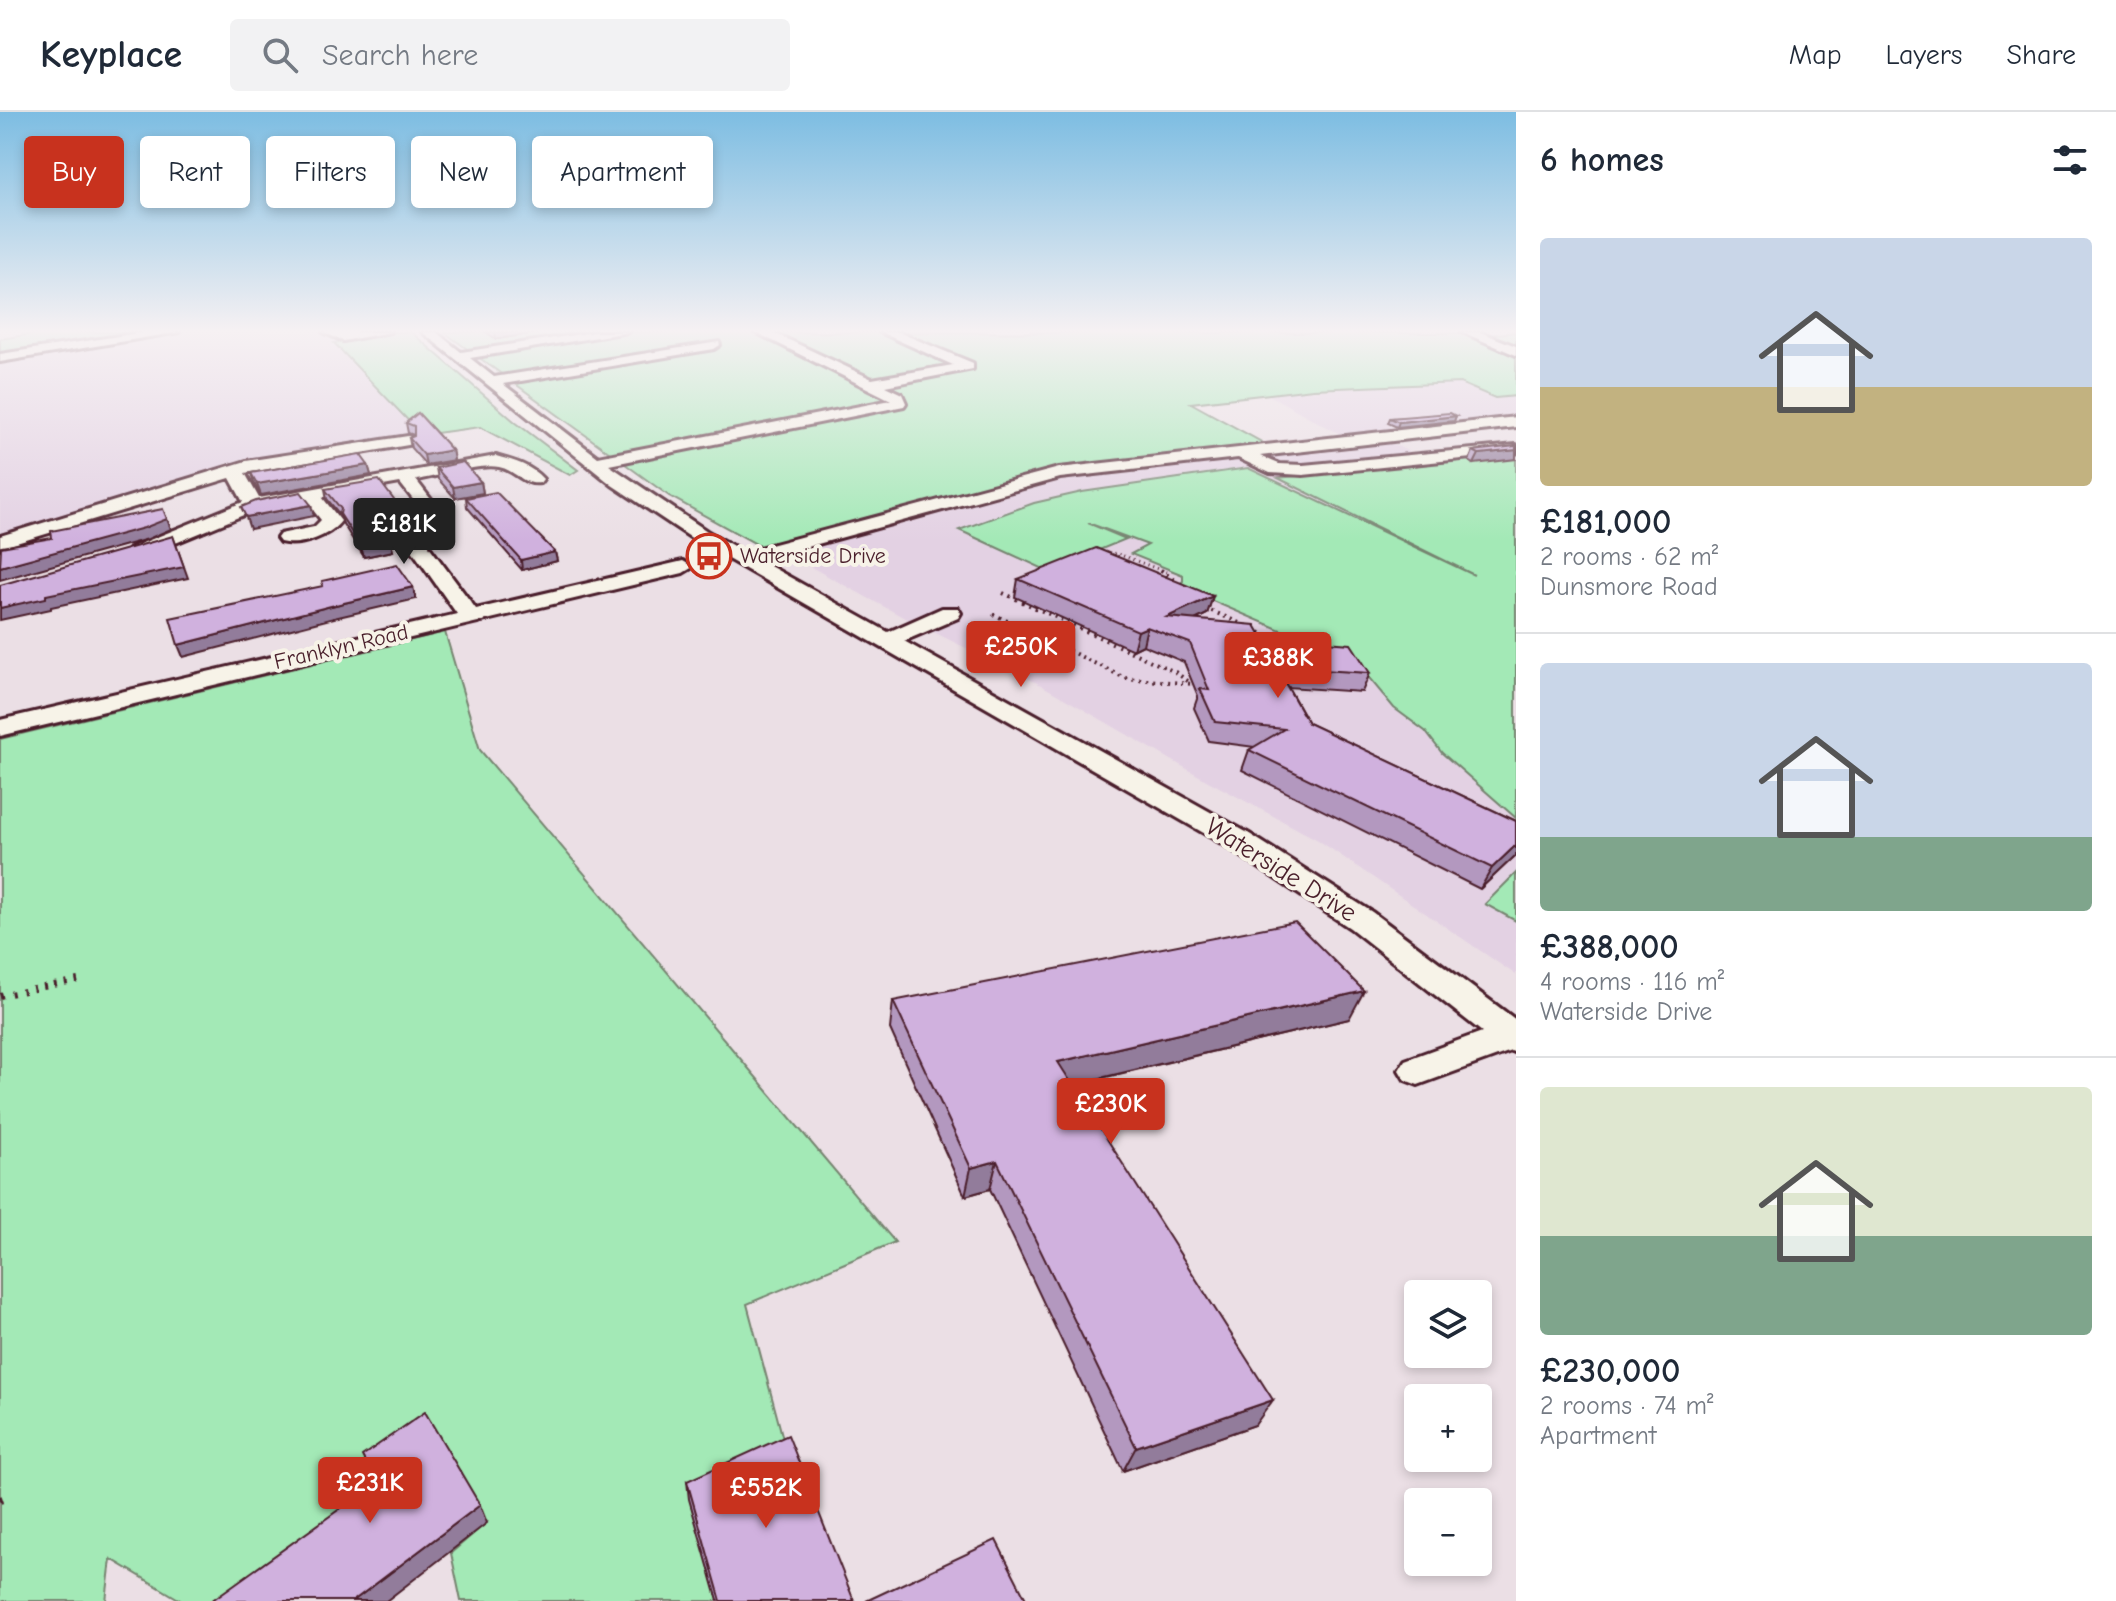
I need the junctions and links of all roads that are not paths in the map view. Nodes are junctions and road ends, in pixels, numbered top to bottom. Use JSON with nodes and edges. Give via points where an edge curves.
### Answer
{"nodes":[{"id":1,"x":518,"y":401,"type":"edge"},
{"id":2,"x":898,"y":401,"type":"edge"},
{"id":3,"x":1516,"y":422,"type":"edge"},
{"id":4,"x":408,"y":441,"type":"edge"},
{"id":5,"x":1511,"y":449,"type":"edge"},
{"id":6,"x":1237,"y":451,"type":"junction"},
{"id":7,"x":595,"y":463,"type":"junction"},
{"id":8,"x":235,"y":471,"type":"junction"},
{"id":9,"x":404,"y":477,"type":"junction"},
{"id":10,"x":534,"y":479,"type":"dead end"},
{"id":11,"x":309,"y":493,"type":"junction"},
{"id":12,"x":253,"y":504,"type":"junction"},
{"id":13,"x":287,"y":538,"type":"dead end"},
{"id":14,"x":0,"y":542,"type":"edge"},
{"id":15,"x":116,"y":556,"type":"edge"},
{"id":16,"x":739,"y":559,"type":"junction"},
{"id":17,"x":683,"y":567,"type":"dead end"},
{"id":18,"x":950,"y":613,"type":"dead end"},
{"id":19,"x":471,"y":617,"type":"junction"},
{"id":20,"x":886,"y":641,"type":"junction"},
{"id":21,"x":0,"y":728,"type":"edge"},
{"id":22,"x":1515,"y":1037,"type":"edge"},
{"id":23,"x":1418,"y":1070,"type":"dead end"}],
"edges":[{"from":1,"to":7,"type":"street","name":"Waterside Drive"},
{"from":2,"to":7,"type":"street"},
{"from":3,"to":6,"type":"street"},
{"from":4,"to":8,"type":"street"},
{"from":5,"to":6,"type":"street","via":[[1303,470],[1276,469]]},
{"from":6,"to":16,"type":"street","via":[[1059,473]]},
{"from":7,"to":16,"type":"street","name":"Waterside Drive"},
{"from":8,"to":12,"type":"street"},
{"from":8,"to":14,"type":"street"},
{"from":9,"to":10,"type":"street","via":[[496,461]]},
{"from":9,"to":11,"type":"street"},
{"from":9,"to":19,"type":"street","via":[[424,502],[419,546]]},
{"from":11,"to":12,"type":"street"},
{"from":11,"to":13,"type":"street","via":[[332,521],[320,531]]},
{"from":12,"to":15,"type":"street","via":[[156,546]]},
{"from":16,"to":20,"type":"street","name":"Waterside Drive"},
{"from":17,"to":19,"type":"street","name":"Franklyn Road"},
{"from":18,"to":20,"type":"street"},
{"from":19,"to":21,"type":"street","name":"Franklyn Road"},
{"from":20,"to":22,"type":"street","name":"Waterside Drive","via":[[1238,840],[1361,920]]},
{"from":22,"to":23,"type":"street"}]}
